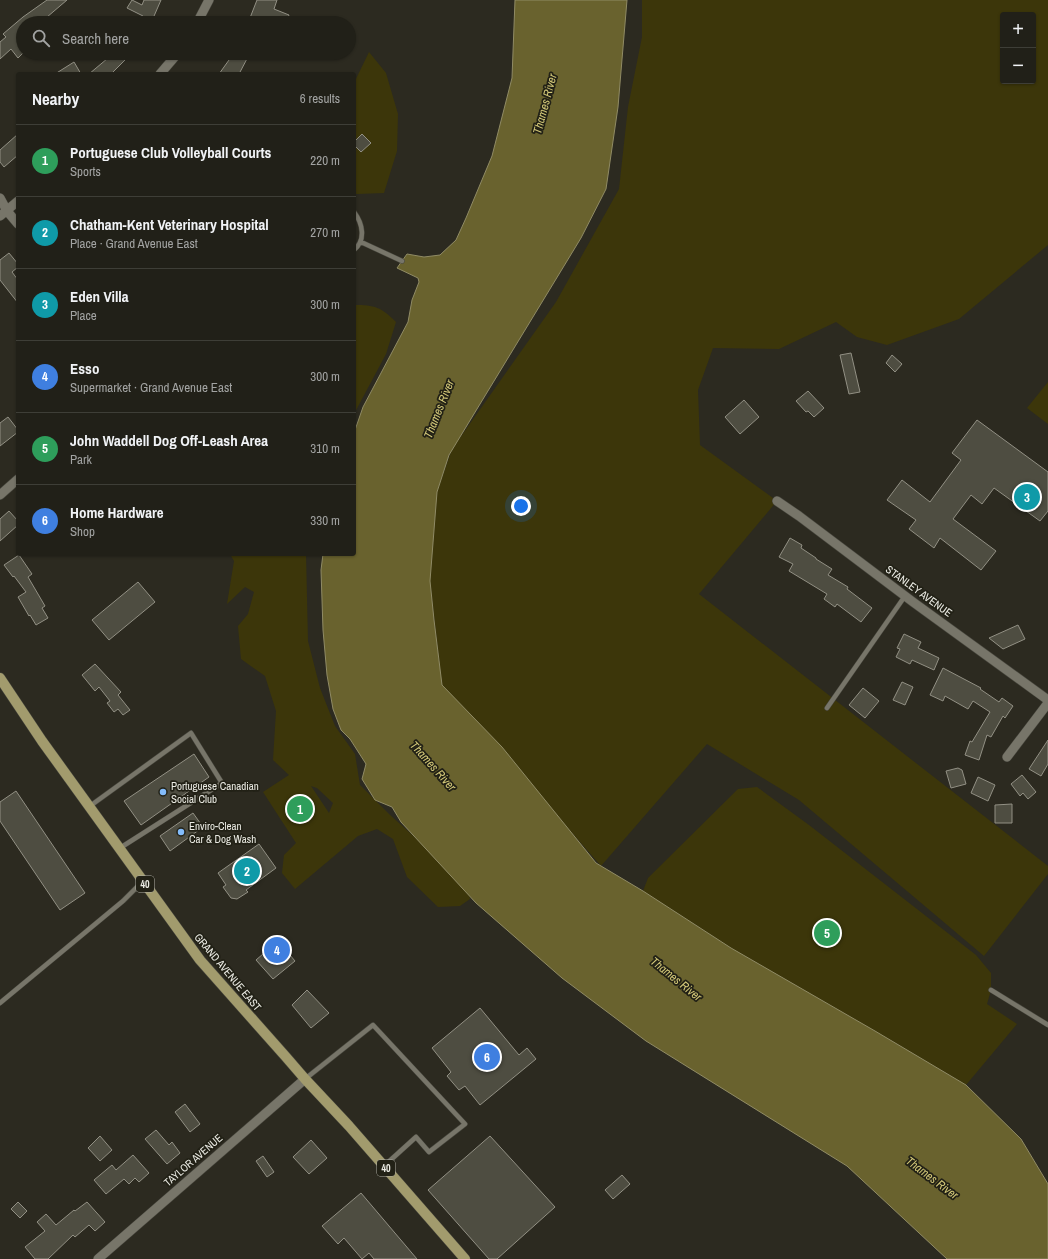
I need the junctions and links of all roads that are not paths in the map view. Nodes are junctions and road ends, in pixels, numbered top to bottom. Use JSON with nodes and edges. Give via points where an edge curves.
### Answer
{"nodes":[{"id":1,"x":209,"y":0,"type":"edge"},
{"id":2,"x":201,"y":16,"type":"edge"},
{"id":3,"x":172,"y":60,"type":"edge"},
{"id":4,"x":162,"y":72,"type":"edge"},
{"id":5,"x":0,"y":198,"type":"edge"},
{"id":6,"x":16,"y":203,"type":"edge"},
{"id":7,"x":4,"y":213,"type":"edge"},
{"id":8,"x":356,"y":214,"type":"edge"},
{"id":9,"x":16,"y":222,"type":"edge"},
{"id":10,"x":361,"y":242,"type":"junction"},
{"id":11,"x":356,"y":248,"type":"edge"},
{"id":12,"x":402,"y":261,"type":"dead end"},
{"id":13,"x":16,"y":481,"type":"edge"},
{"id":14,"x":0,"y":495,"type":"edge"},
{"id":15,"x":777,"y":502,"type":"dead end"},
{"id":16,"x":905,"y":596,"type":"junction"},
{"id":17,"x":0,"y":678,"type":"edge"},
{"id":18,"x":1048,"y":700,"type":"edge"},
{"id":19,"x":1048,"y":703,"type":"edge"},
{"id":20,"x":827,"y":708,"type":"dead end"},
{"id":21,"x":1007,"y":757,"type":"dead end"},
{"id":22,"x":90,"y":806,"type":"junction"},
{"id":23,"x":120,"y":848,"type":"junction"},
{"id":24,"x":143,"y":881,"type":"junction"},
{"id":25,"x":991,"y":990,"type":"dead end"},
{"id":26,"x":0,"y":1003,"type":"edge"},
{"id":27,"x":1048,"y":1025,"type":"edge"},
{"id":28,"x":305,"y":1079,"type":"junction"},
{"id":29,"x":384,"y":1166,"type":"junction"},
{"id":30,"x":98,"y":1259,"type":"edge"},
{"id":31,"x":465,"y":1259,"type":"edge"}],
"edges":[{"from":1,"to":2,"type":"street"},
{"from":3,"to":4,"type":"street"},
{"from":5,"to":7,"type":"street"},
{"from":6,"to":7,"type":"street"},
{"from":7,"to":9,"type":"street"},
{"from":8,"to":10,"type":"lane","via":[[363,234]]},
{"from":10,"to":11,"type":"lane"},
{"from":10,"to":12,"type":"lane"},
{"from":13,"to":14,"type":"street"},
{"from":15,"to":16,"type":"street","name":"STANLEY AVENUE"},
{"from":16,"to":18,"type":"street","name":"STANLEY AVENUE"},
{"from":16,"to":20,"type":"lane"},
{"from":17,"to":22,"type":"main road","name":"GRAND AVENUE EAST","number":"40"},
{"from":19,"to":21,"type":"street"},
{"from":22,"to":23,"type":"main road","name":"GRAND AVENUE EAST","number":"40"},
{"from":22,"to":23,"type":"lane","via":[[191,734],[222,783]]},
{"from":23,"to":24,"type":"main road","name":"GRAND AVENUE EAST","number":"40"},
{"from":24,"to":26,"type":"lane"},
{"from":24,"to":28,"type":"main road","name":"GRAND AVENUE EAST","number":"40","via":[[200,960]]},
{"from":25,"to":27,"type":"lane"},
{"from":28,"to":29,"type":"main road","name":"GRAND AVENUE EAST","number":"40"},
{"from":28,"to":29,"type":"lane","via":[[373,1025],[465,1124],[429,1152],[416,1137]]},
{"from":28,"to":30,"type":"street","name":"TAYLOR AVENUE"},
{"from":29,"to":31,"type":"main road","name":"GRAND AVENUE EAST","number":"40"}]}
